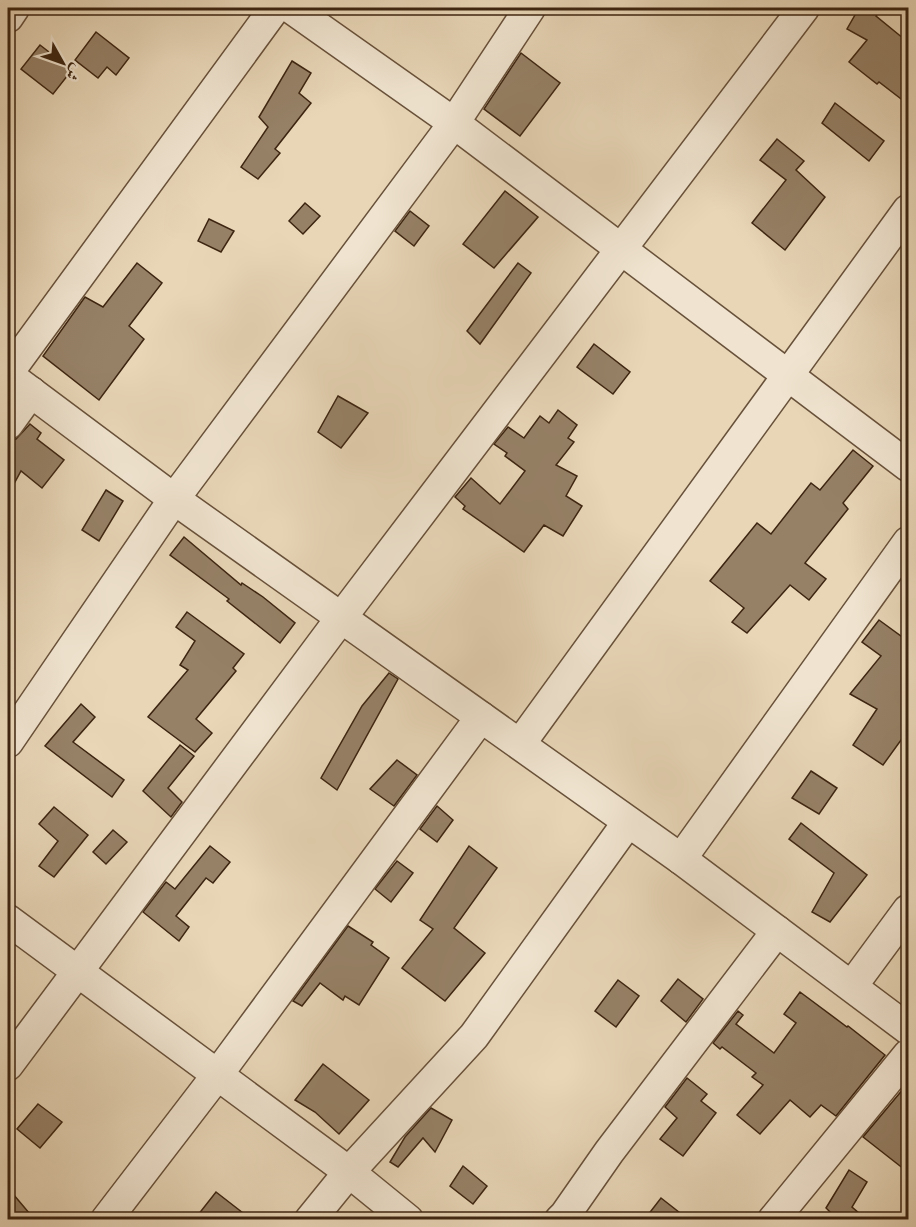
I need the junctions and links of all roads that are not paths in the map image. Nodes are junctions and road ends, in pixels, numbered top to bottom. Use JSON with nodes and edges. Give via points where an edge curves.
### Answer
{"nodes":[{"id":1,"x":14,"y":8,"type":"edge"},
{"id":2,"x":275,"y":8,"type":"edge"},
{"id":3,"x":291,"y":8,"type":"edge"},
{"id":4,"x":530,"y":8,"type":"edge"},
{"id":5,"x":804,"y":8,"type":"edge"},
{"id":6,"x":8,"y":16,"type":"edge"},
{"id":7,"x":454,"y":123,"type":"junction"},
{"id":8,"x":909,"y":210,"type":"edge"},
{"id":9,"x":620,"y":248,"type":"junction"},
{"id":10,"x":787,"y":374,"type":"junction"},
{"id":11,"x":15,"y":380,"type":"edge"},
{"id":12,"x":8,"y":424,"type":"edge"},
{"id":13,"x":909,"y":465,"type":"edge"},
{"id":14,"x":174,"y":499,"type":"junction"},
{"id":15,"x":909,"y":542,"type":"edge"},
{"id":16,"x":341,"y":618,"type":"junction"},
{"id":17,"x":481,"y":717,"type":"junction"},
{"id":18,"x":8,"y":742,"type":"edge"},
{"id":19,"x":520,"y":744,"type":"junction"},
{"id":20,"x":628,"y":822,"type":"junction"},
{"id":21,"x":681,"y":859,"type":"junction"},
{"id":22,"x":909,"y":910,"type":"edge"},
{"id":23,"x":8,"y":920,"type":"edge"},
{"id":24,"x":777,"y":931,"type":"junction"},
{"id":25,"x":78,"y":971,"type":"junction"},
{"id":26,"x":852,"y":986,"type":"junction"},
{"id":27,"x":909,"y":1029,"type":"edge"},
{"id":28,"x":909,"y":1055,"type":"edge"},
{"id":29,"x":8,"y":1065,"type":"edge"},
{"id":30,"x":218,"y":1074,"type":"junction"},
{"id":31,"x":349,"y":1172,"type":"junction"},
{"id":32,"x":106,"y":1220,"type":"edge"},
{"id":33,"x":310,"y":1220,"type":"edge"},
{"id":34,"x":408,"y":1220,"type":"edge"},
{"id":35,"x":560,"y":1220,"type":"edge"},
{"id":36,"x":772,"y":1220,"type":"edge"}],
"edges":[{"from":1,"to":6,"type":"street"},
{"from":2,"to":11,"type":"street"},
{"from":3,"to":7,"type":"street"},
{"from":4,"to":7,"type":"street"},
{"from":5,"to":9,"type":"street"},
{"from":7,"to":9,"type":"street"},
{"from":7,"to":14,"type":"street"},
{"from":8,"to":10,"type":"street"},
{"from":9,"to":10,"type":"street"},
{"from":9,"to":16,"type":"street"},
{"from":10,"to":13,"type":"street"},
{"from":10,"to":19,"type":"street"},
{"from":11,"to":12,"type":"street"},
{"from":11,"to":14,"type":"street"},
{"from":14,"to":16,"type":"street"},
{"from":14,"to":18,"type":"street"},
{"from":15,"to":21,"type":"street"},
{"from":16,"to":17,"type":"street"},
{"from":16,"to":25,"type":"street"},
{"from":17,"to":19,"type":"street"},
{"from":17,"to":30,"type":"street"},
{"from":19,"to":20,"type":"street"},
{"from":20,"to":21,"type":"street"},
{"from":20,"to":31,"type":"street","via":[[474,1036]]},
{"from":21,"to":24,"type":"street"},
{"from":22,"to":26,"type":"street"},
{"from":23,"to":25,"type":"street"},
{"from":24,"to":26,"type":"street"},
{"from":24,"to":35,"type":"street"},
{"from":25,"to":29,"type":"street"},
{"from":25,"to":30,"type":"street"},
{"from":26,"to":27,"type":"street"},
{"from":28,"to":36,"type":"street"},
{"from":30,"to":31,"type":"street"},
{"from":30,"to":32,"type":"street"},
{"from":31,"to":33,"type":"street"},
{"from":31,"to":34,"type":"street"}]}
